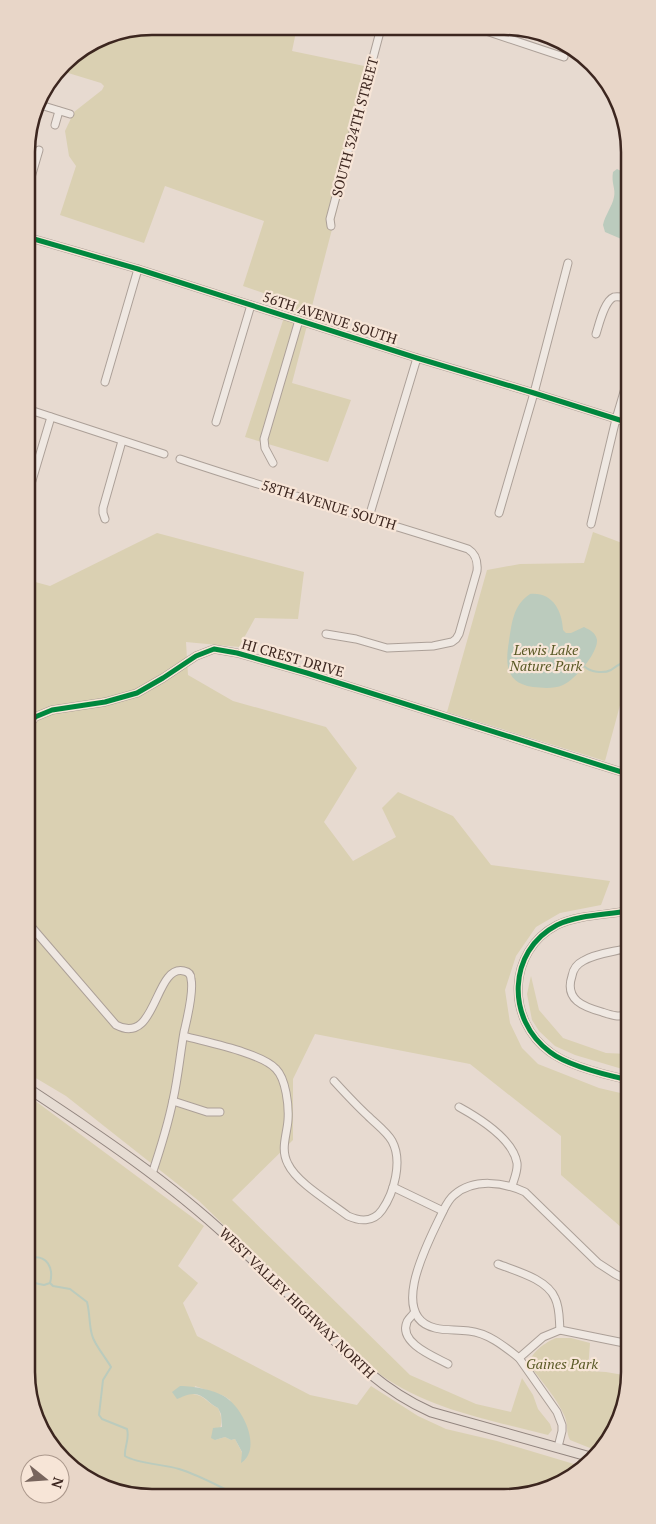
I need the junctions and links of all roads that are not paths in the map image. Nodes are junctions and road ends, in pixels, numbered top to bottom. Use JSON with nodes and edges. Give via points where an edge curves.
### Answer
{"nodes":[{"id":1,"x":379,"y":35,"type":"edge"},
{"id":2,"x":498,"y":35,"type":"edge"},
{"id":3,"x":564,"y":57,"type":"dead end"},
{"id":4,"x":44,"y":106,"type":"edge"},
{"id":5,"x":59,"y":111,"type":"junction"},
{"id":6,"x":70,"y":114,"type":"dead end"},
{"id":7,"x":55,"y":126,"type":"dead end"},
{"id":8,"x":39,"y":150,"type":"dead end"},
{"id":9,"x":35,"y":161,"type":"edge"},
{"id":10,"x":331,"y":226,"type":"dead end"},
{"id":11,"x":35,"y":239,"type":"edge"},
{"id":12,"x":568,"y":262,"type":"dead end"},
{"id":13,"x":138,"y":269,"type":"junction"},
{"id":14,"x":621,"y":297,"type":"edge"},
{"id":15,"x":251,"y":305,"type":"junction"},
{"id":16,"x":299,"y":320,"type":"junction"},
{"id":17,"x":596,"y":334,"type":"dead end"},
{"id":18,"x":417,"y":358,"type":"junction"},
{"id":19,"x":105,"y":382,"type":"dead end"},
{"id":20,"x":534,"y":392,"type":"junction"},
{"id":21,"x":621,"y":402,"type":"edge"},
{"id":22,"x":35,"y":412,"type":"edge"},
{"id":23,"x":51,"y":417,"type":"junction"},
{"id":24,"x":616,"y":419,"type":"junction"},
{"id":25,"x":621,"y":420,"type":"edge"},
{"id":26,"x":216,"y":422,"type":"dead end"},
{"id":27,"x":122,"y":441,"type":"junction"},
{"id":28,"x":164,"y":454,"type":"dead end"},
{"id":29,"x":180,"y":459,"type":"dead end"},
{"id":30,"x":273,"y":463,"type":"dead end"},
{"id":31,"x":35,"y":471,"type":"edge"},
{"id":32,"x":499,"y":513,"type":"dead end"},
{"id":33,"x":369,"y":517,"type":"junction"},
{"id":34,"x":105,"y":519,"type":"dead end"},
{"id":35,"x":591,"y":524,"type":"dead end"},
{"id":36,"x":326,"y":634,"type":"dead end"},
{"id":37,"x":35,"y":718,"type":"edge"},
{"id":38,"x":621,"y":772,"type":"edge"},
{"id":39,"x":621,"y":912,"type":"edge"},
{"id":40,"x":35,"y":931,"type":"edge"},
{"id":41,"x":621,"y":950,"type":"edge"},
{"id":42,"x":621,"y":1016,"type":"edge"},
{"id":43,"x":184,"y":1036,"type":"junction"},
{"id":44,"x":621,"y":1078,"type":"edge"},
{"id":45,"x":334,"y":1081,"type":"dead end"},
{"id":46,"x":35,"y":1092,"type":"edge"},
{"id":47,"x":173,"y":1101,"type":"junction"},
{"id":48,"x":459,"y":1107,"type":"dead end"},
{"id":49,"x":220,"y":1112,"type":"dead end"},
{"id":50,"x":152,"y":1174,"type":"junction"},
{"id":51,"x":512,"y":1186,"type":"junction"},
{"id":52,"x":393,"y":1188,"type":"junction"},
{"id":53,"x":443,"y":1211,"type":"junction"},
{"id":54,"x":498,"y":1264,"type":"dead end"},
{"id":55,"x":621,"y":1277,"type":"edge"},
{"id":56,"x":414,"y":1313,"type":"junction"},
{"id":57,"x":560,"y":1330,"type":"junction"},
{"id":58,"x":621,"y":1342,"type":"edge"},
{"id":59,"x":519,"y":1358,"type":"junction"},
{"id":60,"x":448,"y":1364,"type":"dead end"},
{"id":61,"x":558,"y":1447,"type":"junction"},
{"id":62,"x":586,"y":1455,"type":"edge"}],
"edges":[{"from":1,"to":10,"type":"street","name":"SOUTH 324TH STREET","via":[[330,219]]},
{"from":2,"to":3,"type":"street"},
{"from":4,"to":5,"type":"street"},
{"from":5,"to":6,"type":"street"},
{"from":5,"to":7,"type":"street"},
{"from":8,"to":9,"type":"street"},
{"from":11,"to":13,"type":"street","name":"56TH AVENUE SOUTH"},
{"from":12,"to":20,"type":"street"},
{"from":13,"to":15,"type":"street","name":"56TH AVENUE SOUTH"},
{"from":13,"to":19,"type":"street"},
{"from":14,"to":17,"type":"street","via":[[613,297],[608,302]]},
{"from":15,"to":16,"type":"street","name":"56TH AVENUE SOUTH"},
{"from":15,"to":26,"type":"street"},
{"from":16,"to":18,"type":"street","name":"56TH AVENUE SOUTH"},
{"from":16,"to":30,"type":"street","via":[[264,439]]},
{"from":18,"to":20,"type":"street","name":"56TH AVENUE SOUTH"},
{"from":18,"to":33,"type":"street"},
{"from":20,"to":24,"type":"street","name":"56TH AVENUE SOUTH"},
{"from":20,"to":32,"type":"street"},
{"from":21,"to":24,"type":"street"},
{"from":22,"to":23,"type":"street"},
{"from":23,"to":27,"type":"street"},
{"from":23,"to":31,"type":"street"},
{"from":24,"to":25,"type":"street","name":"56TH AVENUE SOUTH"},
{"from":24,"to":35,"type":"street"},
{"from":27,"to":28,"type":"street"},
{"from":27,"to":34,"type":"street","via":[[103,508]]},
{"from":29,"to":33,"type":"street","name":"58TH AVENUE SOUTH"},
{"from":33,"to":36,"type":"street","name":"58TH AVENUE SOUTH","via":[[468,548],[475,556],[477,571],[460,634],[452,642],[433,646],[387,648]]},
{"from":37,"to":38,"type":"street","name":"HI CREST DRIVE","via":[[52,710],[105,702],[137,693],[196,656],[214,649],[307,673]]},
{"from":39,"to":44,"type":"street","via":[[569,921],[548,931],[529,952],[517,988],[520,1012],[526,1025],[550,1053]]},
{"from":40,"to":43,"type":"street","via":[[116,1025],[127,1030],[145,1020],[171,976],[176,972],[188,972],[192,983]]},
{"from":41,"to":42,"type":"street","via":[[582,961],[573,973],[570,988],[584,1007]]},
{"from":43,"to":47,"type":"street"},
{"from":43,"to":52,"type":"street","via":[[246,1052],[276,1069],[289,1107],[284,1153],[287,1162],[302,1182],[348,1216],[356,1220],[373,1218],[381,1212]]},
{"from":45,"to":52,"type":"street","via":[[393,1143],[396,1161]]},
{"from":46,"to":50,"type":"main road","name":"WEST VALLEY HIGHWAY NORTH"},
{"from":47,"to":49,"type":"street","via":[[208,1112]]},
{"from":47,"to":50,"type":"street"},
{"from":48,"to":51,"type":"street","via":[[482,1119],[511,1150],[517,1162]]},
{"from":50,"to":61,"type":"main road","name":"WEST VALLEY HIGHWAY NORTH","via":[[230,1239],[350,1356],[391,1391],[431,1412]]},
{"from":51,"to":53,"type":"street","via":[[479,1184],[466,1188],[454,1195]]},
{"from":51,"to":55,"type":"street","via":[[525,1192],[598,1263]]},
{"from":52,"to":53,"type":"street"},
{"from":53,"to":56,"type":"street","via":[[419,1265],[412,1297]]},
{"from":54,"to":57,"type":"street","via":[[538,1281],[551,1291],[558,1306]]},
{"from":56,"to":59,"type":"street","via":[[434,1328],[485,1335]]},
{"from":56,"to":60,"type":"street","via":[[406,1324],[408,1338]]},
{"from":57,"to":58,"type":"street"},
{"from":57,"to":59,"type":"street","via":[[543,1338]]},
{"from":59,"to":61,"type":"street","via":[[561,1419]]},
{"from":61,"to":62,"type":"main road","name":"WEST VALLEY HIGHWAY NORTH"}]}
